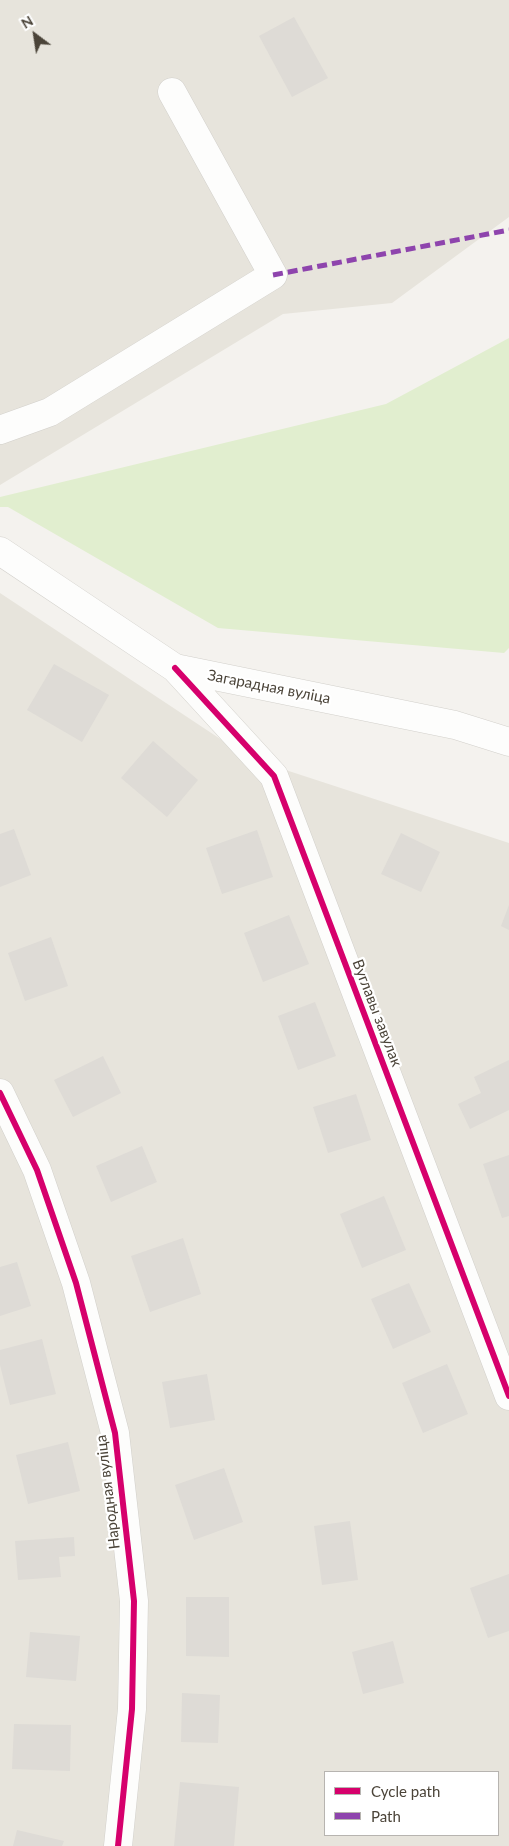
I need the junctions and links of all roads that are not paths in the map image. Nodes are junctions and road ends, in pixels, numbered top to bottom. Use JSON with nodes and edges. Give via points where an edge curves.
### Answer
{"nodes":[{"id":1,"x":172,"y":92,"type":"dead end"},
{"id":2,"x":0,"y":430,"type":"edge"},
{"id":3,"x":0,"y":552,"type":"edge"},
{"id":4,"x":175,"y":668,"type":"junction"},
{"id":5,"x":509,"y":742,"type":"edge"},
{"id":6,"x":0,"y":1093,"type":"edge"},
{"id":7,"x":509,"y":1396,"type":"edge"},
{"id":8,"x":118,"y":1846,"type":"edge"}],
"edges":[{"from":1,"to":2,"type":"street","via":[[273,276],[50,412]]},
{"from":3,"to":4,"type":"street","name":"Загарадная вуліца"},
{"from":4,"to":5,"type":"street","name":"Загарадная вуліца","via":[[454,725]]},
{"from":4,"to":7,"type":"street","name":"Вуглавы завулак","via":[[274,776]]},
{"from":6,"to":8,"type":"street","name":"Народная вуліца","via":[[37,1170],[73,1273],[115,1433],[134,1601],[132,1709]]}]}
